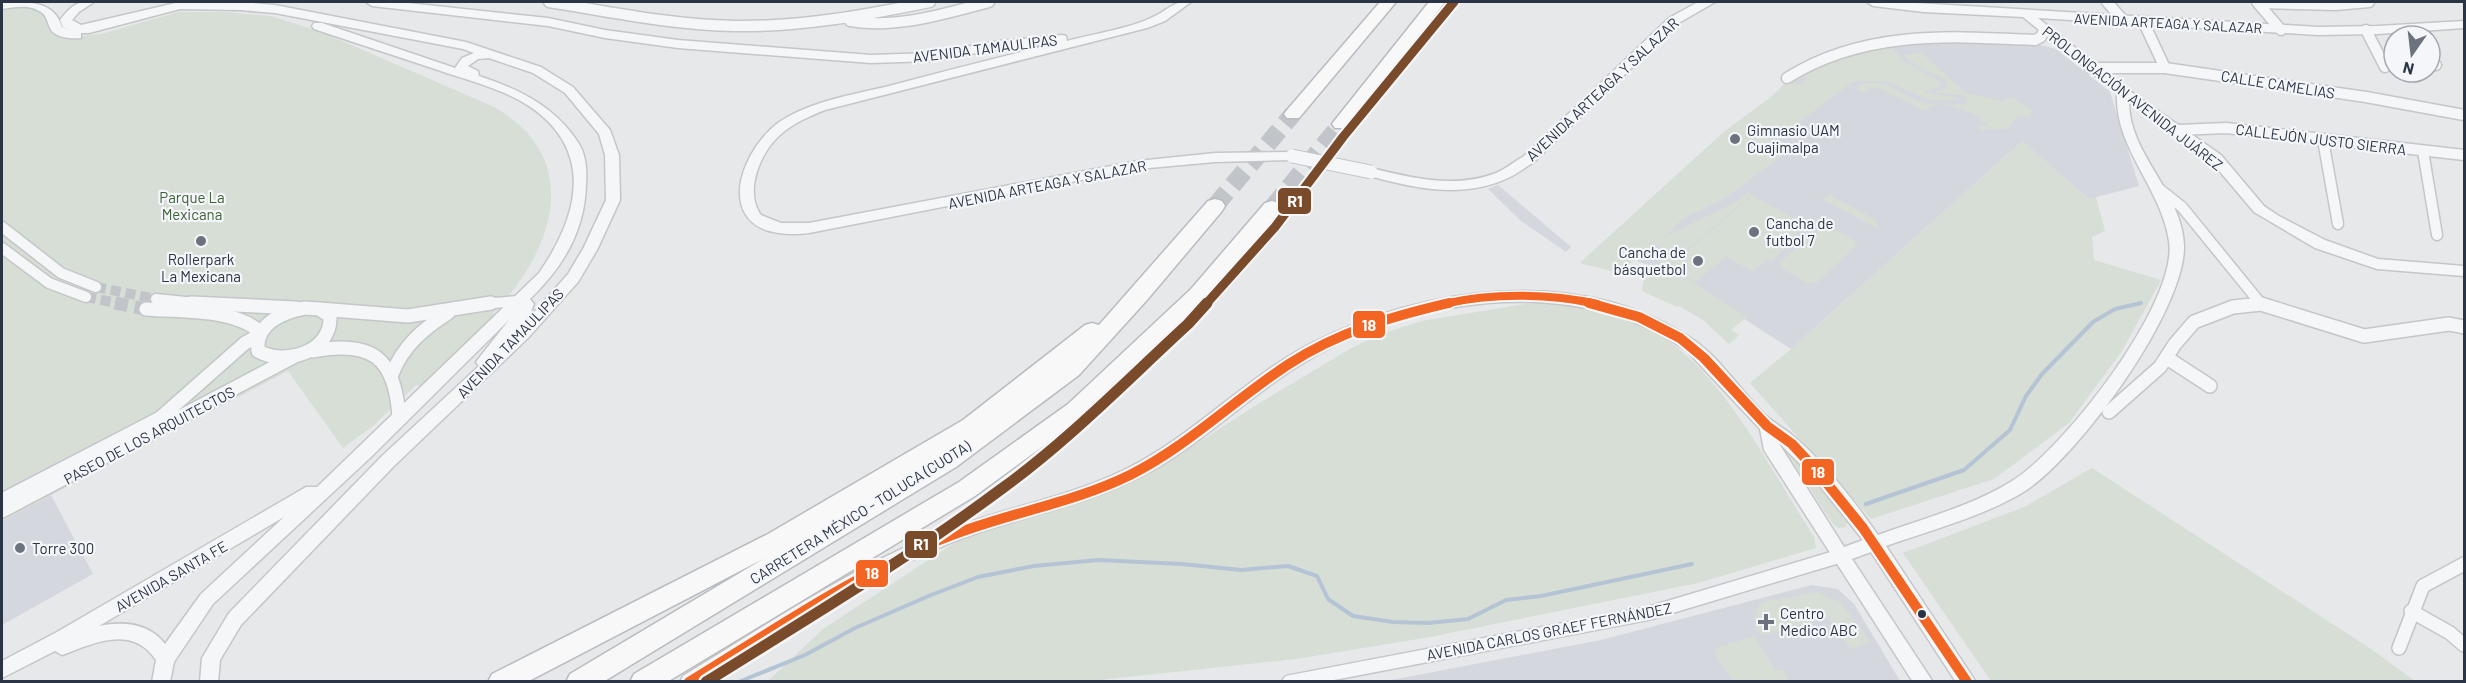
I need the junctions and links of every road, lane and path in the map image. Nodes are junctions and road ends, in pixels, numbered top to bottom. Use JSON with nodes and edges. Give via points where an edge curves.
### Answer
{"nodes":[{"id":1,"x":39,"y":2,"type":"edge"},
{"id":2,"x":88,"y":2,"type":"edge"},
{"id":3,"x":372,"y":2,"type":"edge"},
{"id":4,"x":549,"y":2,"type":"edge"},
{"id":5,"x":930,"y":2,"type":"edge"},
{"id":6,"x":989,"y":2,"type":"edge"},
{"id":7,"x":1185,"y":2,"type":"edge"},
{"id":8,"x":1389,"y":2,"type":"edge"},
{"id":9,"x":1437,"y":2,"type":"edge"},
{"id":10,"x":1708,"y":2,"type":"edge"},
{"id":11,"x":1873,"y":2,"type":"edge"},
{"id":12,"x":2107,"y":2,"type":"edge"},
{"id":13,"x":2258,"y":2,"type":"edge"},
{"id":14,"x":2369,"y":2,"type":"edge"},
{"id":15,"x":24,"y":3,"type":"edge"},
{"id":16,"x":2,"y":5,"type":"edge"},
{"id":17,"x":2027,"y":15,"type":"junction"},
{"id":18,"x":843,"y":19,"type":"junction"},
{"id":19,"x":2123,"y":20,"type":"junction"},
{"id":20,"x":2143,"y":21,"type":"junction"},
{"id":21,"x":2464,"y":24,"type":"edge"},
{"id":22,"x":2044,"y":30,"type":"junction"},
{"id":23,"x":2281,"y":30,"type":"junction"},
{"id":24,"x":2366,"y":30,"type":"junction"},
{"id":25,"x":408,"y":35,"type":"junction"},
{"id":26,"x":1098,"y":37,"type":"junction"},
{"id":27,"x":999,"y":45,"type":"junction"},
{"id":28,"x":376,"y":46,"type":"junction"},
{"id":29,"x":493,"y":53,"type":"junction"},
{"id":30,"x":2380,"y":57,"type":"joint"},
{"id":31,"x":1005,"y":59,"type":"junction"},
{"id":32,"x":2382,"y":61,"type":"edge"},
{"id":33,"x":2090,"y":68,"type":"junction"},
{"id":34,"x":2165,"y":68,"type":"junction"},
{"id":35,"x":1787,"y":78,"type":"dead end"},
{"id":36,"x":503,"y":88,"type":"junction"},
{"id":37,"x":2123,"y":92,"type":"junction"},
{"id":38,"x":1293,"y":114,"type":"tunnel mouth"},
{"id":39,"x":2464,"y":115,"type":"edge"},
{"id":40,"x":1341,"y":124,"type":"tunnel mouth"},
{"id":41,"x":2178,"y":130,"type":"junction"},
{"id":42,"x":2323,"y":140,"type":"junction"},
{"id":43,"x":2423,"y":151,"type":"junction"},
{"id":44,"x":2464,"y":155,"type":"edge"},
{"id":45,"x":2158,"y":188,"type":"junction"},
{"id":46,"x":1215,"y":206,"type":"tunnel mouth"},
{"id":47,"x":579,"y":208,"type":"junction"},
{"id":48,"x":1272,"y":208,"type":"tunnel mouth"},
{"id":49,"x":2338,"y":224,"type":"dead end"},
{"id":50,"x":2,"y":227,"type":"edge"},
{"id":51,"x":597,"y":235,"type":"junction"},
{"id":52,"x":2437,"y":235,"type":"dead end"},
{"id":53,"x":2,"y":248,"type":"edge"},
{"id":54,"x":2464,"y":271,"type":"edge"},
{"id":55,"x":96,"y":287,"type":"tunnel mouth"},
{"id":56,"x":1140,"y":295,"type":"junction"},
{"id":57,"x":86,"y":297,"type":"tunnel mouth"},
{"id":58,"x":156,"y":299,"type":"tunnel mouth"},
{"id":59,"x":519,"y":301,"type":"junction"},
{"id":60,"x":2261,"y":304,"type":"junction"},
{"id":61,"x":146,"y":309,"type":"tunnel mouth"},
{"id":62,"x":300,"y":309,"type":"junction"},
{"id":63,"x":319,"y":309,"type":"junction"},
{"id":64,"x":454,"y":309,"type":"junction"},
{"id":65,"x":2464,"y":327,"type":"edge"},
{"id":66,"x":259,"y":334,"type":"junction"},
{"id":67,"x":300,"y":355,"type":"junction"},
{"id":68,"x":2166,"y":358,"type":"junction"},
{"id":69,"x":392,"y":374,"type":"junction"},
{"id":70,"x":477,"y":378,"type":"junction"},
{"id":71,"x":2210,"y":386,"type":"dead end"},
{"id":72,"x":2109,"y":412,"type":"dead end"},
{"id":73,"x":399,"y":417,"type":"junction"},
{"id":74,"x":1768,"y":428,"type":"junction"},
{"id":75,"x":338,"y":477,"type":"junction"},
{"id":76,"x":2,"y":500,"type":"edge"},
{"id":77,"x":2,"y":511,"type":"edge"},
{"id":78,"x":1874,"y":544,"type":"junction"},
{"id":79,"x":1840,"y":556,"type":"junction"},
{"id":80,"x":2464,"y":564,"type":"edge"},
{"id":81,"x":2411,"y":611,"type":"junction"},
{"id":82,"x":2464,"y":645,"type":"edge"},
{"id":83,"x":2399,"y":648,"type":"dead end"},
{"id":84,"x":165,"y":659,"type":"junction"},
{"id":85,"x":2,"y":670,"type":"edge"},
{"id":86,"x":2,"y":680,"type":"edge"},
{"id":87,"x":161,"y":681,"type":"edge"},
{"id":88,"x":209,"y":681,"type":"edge"},
{"id":89,"x":501,"y":681,"type":"edge"},
{"id":90,"x":579,"y":681,"type":"edge"},
{"id":91,"x":643,"y":681,"type":"edge"},
{"id":92,"x":689,"y":681,"type":"edge"},
{"id":93,"x":1289,"y":681,"type":"edge"},
{"id":94,"x":1924,"y":681,"type":"edge"},
{"id":95,"x":1967,"y":681,"type":"edge"}],
"edges":[{"from":1,"to":15,"type":"street","name":"AVENIDA TAMAULIPAS"},
{"from":2,"to":25,"type":"street","name":"AVENIDA TAMAULIPAS","via":[[69,14],[67,24],[89,29],[162,8],[200,4],[275,9]]},
{"from":3,"to":27,"type":"street","name":"AVENIDA TAMAULIPAS","via":[[548,22],[678,44],[811,55],[931,57]]},
{"from":4,"to":18,"type":"street","via":[[686,23],[734,26]]},
{"from":5,"to":18,"type":"street"},
{"from":6,"to":18,"type":"street","via":[[906,20],[872,23]]},
{"from":7,"to":26,"type":"street","via":[[1152,21]]},
{"from":8,"to":38,"type":"highway"},
{"from":9,"to":40,"type":"highway"},
{"from":10,"to":31,"type":"street","name":"AVENIDA ARTEAGA Y SALAZAR","bridge":true,"via":[[1673,21],[1529,159],[1502,176],[1476,183],[1451,187],[1421,184],[1292,156],[1247,154],[1138,165],[809,228],[791,230],[770,224],[756,219],[750,210],[746,200],[748,177],[757,155],[775,131],[798,117],[821,107]]},
{"from":11,"to":17,"type":"street","name":"AVENIDA ARTEAGA Y SALAZAR"},
{"from":12,"to":19,"type":"street"},
{"from":13,"to":14,"type":"street"},
{"from":13,"to":23,"type":"street"},
{"from":15,"to":16,"type":"street","name":"AVENIDA TAMAULIPAS"},
{"from":15,"to":28,"type":"street","name":"AVENIDA TAMAULIPAS","via":[[48,9],[56,28],[73,35],[197,8],[271,13]]},
{"from":17,"to":19,"type":"street","name":"AVENIDA ARTEAGA Y SALAZAR"},
{"from":17,"to":22,"type":"street","name":"PROLONGACIÓN AVENIDA JUÁREZ"},
{"from":19,"to":20,"type":"street","name":"AVENIDA ARTEAGA Y SALAZAR"},
{"from":20,"to":23,"type":"street","name":"AVENIDA ARTEAGA Y SALAZAR"},
{"from":20,"to":34,"type":"street"},
{"from":21,"to":24,"type":"street","name":"AVENIDA ARTEAGA Y SALAZAR"},
{"from":22,"to":33,"type":"street","name":"PROLONGACIÓN AVENIDA JUÁREZ"},
{"from":22,"to":35,"type":"street","via":[[2035,40],[1934,37],[1846,51],[1800,68]]},
{"from":23,"to":24,"type":"street","name":"AVENIDA ARTEAGA Y SALAZAR"},
{"from":24,"to":30,"type":"street"},
{"from":25,"to":28,"type":"street","via":[[385,39]]},
{"from":25,"to":29,"type":"street","name":"AVENIDA TAMAULIPAS"},
{"from":26,"to":27,"type":"street","name":"AVENIDA TAMAULIPAS"},
{"from":26,"to":31,"type":"street","name":"AVENIDA ARTEAGA Y SALAZAR"},
{"from":27,"to":31,"type":"street"},
{"from":28,"to":36,"type":"street","name":"AVENIDA TAMAULIPAS"},
{"from":29,"to":36,"type":"street","via":[[475,56],[461,67],[502,84]]},
{"from":29,"to":51,"type":"street","name":"AVENIDA TAMAULIPAS","via":[[537,70],[569,90],[605,133],[612,155],[613,200]]},
{"from":30,"to":32,"type":"street"},
{"from":33,"to":34,"type":"street","name":"CALLE CAMELIAS"},
{"from":33,"to":37,"type":"street","name":"PROLONGACIÓN AVENIDA JUÁREZ"},
{"from":34,"to":39,"type":"street","name":"CALLE CAMELIAS"},
{"from":36,"to":47,"type":"street","name":"AVENIDA TAMAULIPAS","via":[[534,104],[574,146],[580,167]]},
{"from":37,"to":41,"type":"street","name":"PROLONGACIÓN AVENIDA JUÁREZ"},
{"from":37,"to":45,"type":"street","via":[[2121,105],[2129,138]]},
{"from":41,"to":42,"type":"street","name":"CALLEJÓN JUSTO SIERRA","via":[[2226,128]]},
{"from":41,"to":54,"type":"street","name":"PROLONGACIÓN AVENIDA JUÁREZ","via":[[2216,158],[2259,209],[2320,244],[2377,264]]},
{"from":42,"to":43,"type":"street","name":"CALLEJÓN JUSTO SIERRA"},
{"from":42,"to":49,"type":"street"},
{"from":43,"to":44,"type":"street","name":"CALLEJÓN JUSTO SIERRA"},
{"from":43,"to":52,"type":"street"},
{"from":45,"to":60,"type":"street","via":[[2182,207]]},
{"from":45,"to":78,"type":"street","via":[[2177,244],[2177,265],[2138,346],[2088,415],[2041,469],[2017,488]]},
{"from":46,"to":56,"type":"highway","name":"CARRETERA MÉXICO - TOLUCA (CUOTA)"},
{"from":47,"to":51,"type":"street","via":[[579,232]]},
{"from":47,"to":59,"type":"street","name":"AVENIDA TAMAULIPAS","via":[[561,252],[544,277]]},
{"from":48,"to":91,"type":"highway","via":[[1198,294],[1076,410],[967,489]]},
{"from":50,"to":55,"type":"street","via":[[61,273]]},
{"from":51,"to":70,"type":"street","name":"AVENIDA TAMAULIPAS","via":[[573,278],[554,301]]},
{"from":53,"to":57,"type":"street","via":[[49,283]]},
{"from":56,"to":89,"type":"highway","via":[[971,426],[776,541]]},
{"from":56,"to":90,"type":"highway","name":"CARRETERA MÉXICO - TOLUCA (CUOTA)","via":[[1071,369],[948,461]]},
{"from":58,"to":62,"type":"street"},
{"from":59,"to":64,"type":"street"},
{"from":59,"to":70,"type":"street","via":[[527,304],[527,308],[493,348]]},
{"from":59,"to":73,"type":"street","name":"AVENIDA TAMAULIPAS"},
{"from":60,"to":65,"type":"street","via":[[2364,336],[2449,324]]},
{"from":60,"to":68,"type":"street","via":[[2233,307],[2194,322]]},
{"from":61,"to":66,"type":"street","via":[[243,318]]},
{"from":62,"to":63,"type":"street"},
{"from":62,"to":66,"type":"street","name":"PASEO DE LOS ARQUITECTOS","via":[[277,317]]},
{"from":63,"to":64,"type":"street","via":[[407,316]]},
{"from":63,"to":67,"type":"street","via":[[330,316],[331,328],[322,341]]},
{"from":64,"to":69,"type":"street","via":[[419,332]]},
{"from":66,"to":67,"type":"street","via":[[258,351],[264,356],[272,359]]},
{"from":66,"to":76,"type":"street","name":"PASEO DE LOS ARQUITECTOS","via":[[160,418]]},
{"from":67,"to":69,"type":"street","via":[[336,347],[352,348],[374,356]]},
{"from":67,"to":77,"type":"street","name":"PASEO DE LOS ARQUITECTOS"},
{"from":68,"to":71,"type":"street"},
{"from":68,"to":72,"type":"street","via":[[2144,383]]},
{"from":69,"to":73,"type":"street"},
{"from":70,"to":88,"type":"street","name":"AVENIDA TAMAULIPAS","via":[[388,461],[235,619],[211,658]]},
{"from":73,"to":75,"type":"street","name":"AVENIDA TAMAULIPAS"},
{"from":74,"to":78,"type":"street","via":[[1790,441]]},
{"from":74,"to":79,"type":"street","via":[[1770,445]]},
{"from":74,"to":92,"type":"street","via":[[1713,365],[1689,345],[1623,310],[1566,298],[1524,296],[1416,309],[1362,327],[1315,349],[1133,474],[1074,497],[980,524],[903,556]]},
{"from":75,"to":84,"type":"street","name":"AVENIDA TAMAULIPAS","via":[[207,599]]},
{"from":75,"to":85,"type":"street","name":"AVENIDA SANTA FE"},
{"from":78,"to":79,"type":"street"},
{"from":78,"to":95,"type":"street"},
{"from":79,"to":93,"type":"street","name":"AVENIDA CARLOS GRAEF FERNÁNDEZ","via":[[1650,613]]},
{"from":79,"to":94,"type":"street"},
{"from":80,"to":81,"type":"street","via":[[2423,586]]},
{"from":81,"to":82,"type":"street"},
{"from":81,"to":83,"type":"street"},
{"from":84,"to":86,"type":"street","name":"AVENIDA SANTA FE","via":[[148,638],[137,633],[98,634],[69,644]]},
{"from":84,"to":87,"type":"street","name":"AVENIDA TAMAULIPAS"}]}
